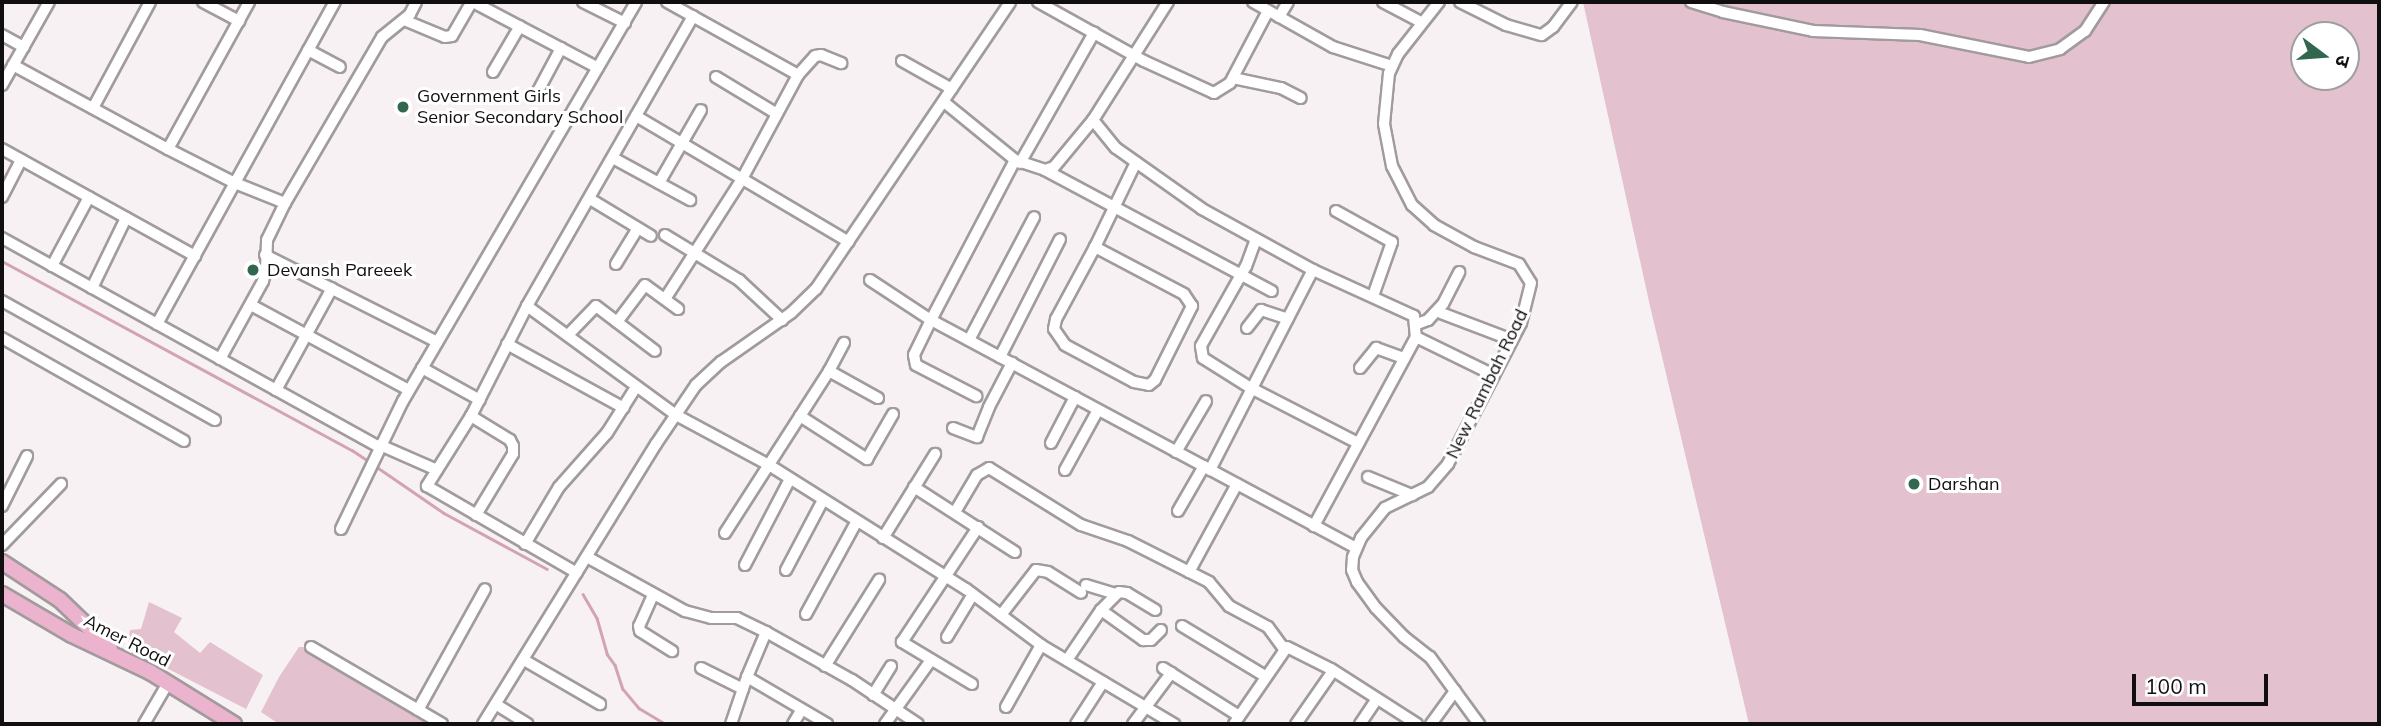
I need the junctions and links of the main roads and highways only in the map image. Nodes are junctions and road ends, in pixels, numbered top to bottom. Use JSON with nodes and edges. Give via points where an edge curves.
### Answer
{"nodes":[{"id":1,"x":2,"y":562,"type":"edge"},
{"id":2,"x":3,"y":597,"type":"edge"},
{"id":3,"x":113,"y":652,"type":"junction"},
{"id":4,"x":234,"y":724,"type":"edge"}],
"edges":[{"from":1,"to":3,"type":"main road","via":[[61,600]]},
{"from":2,"to":3,"type":"main road","name":"Amer Road"},
{"from":3,"to":4,"type":"main road","name":"Amer Road"}]}
